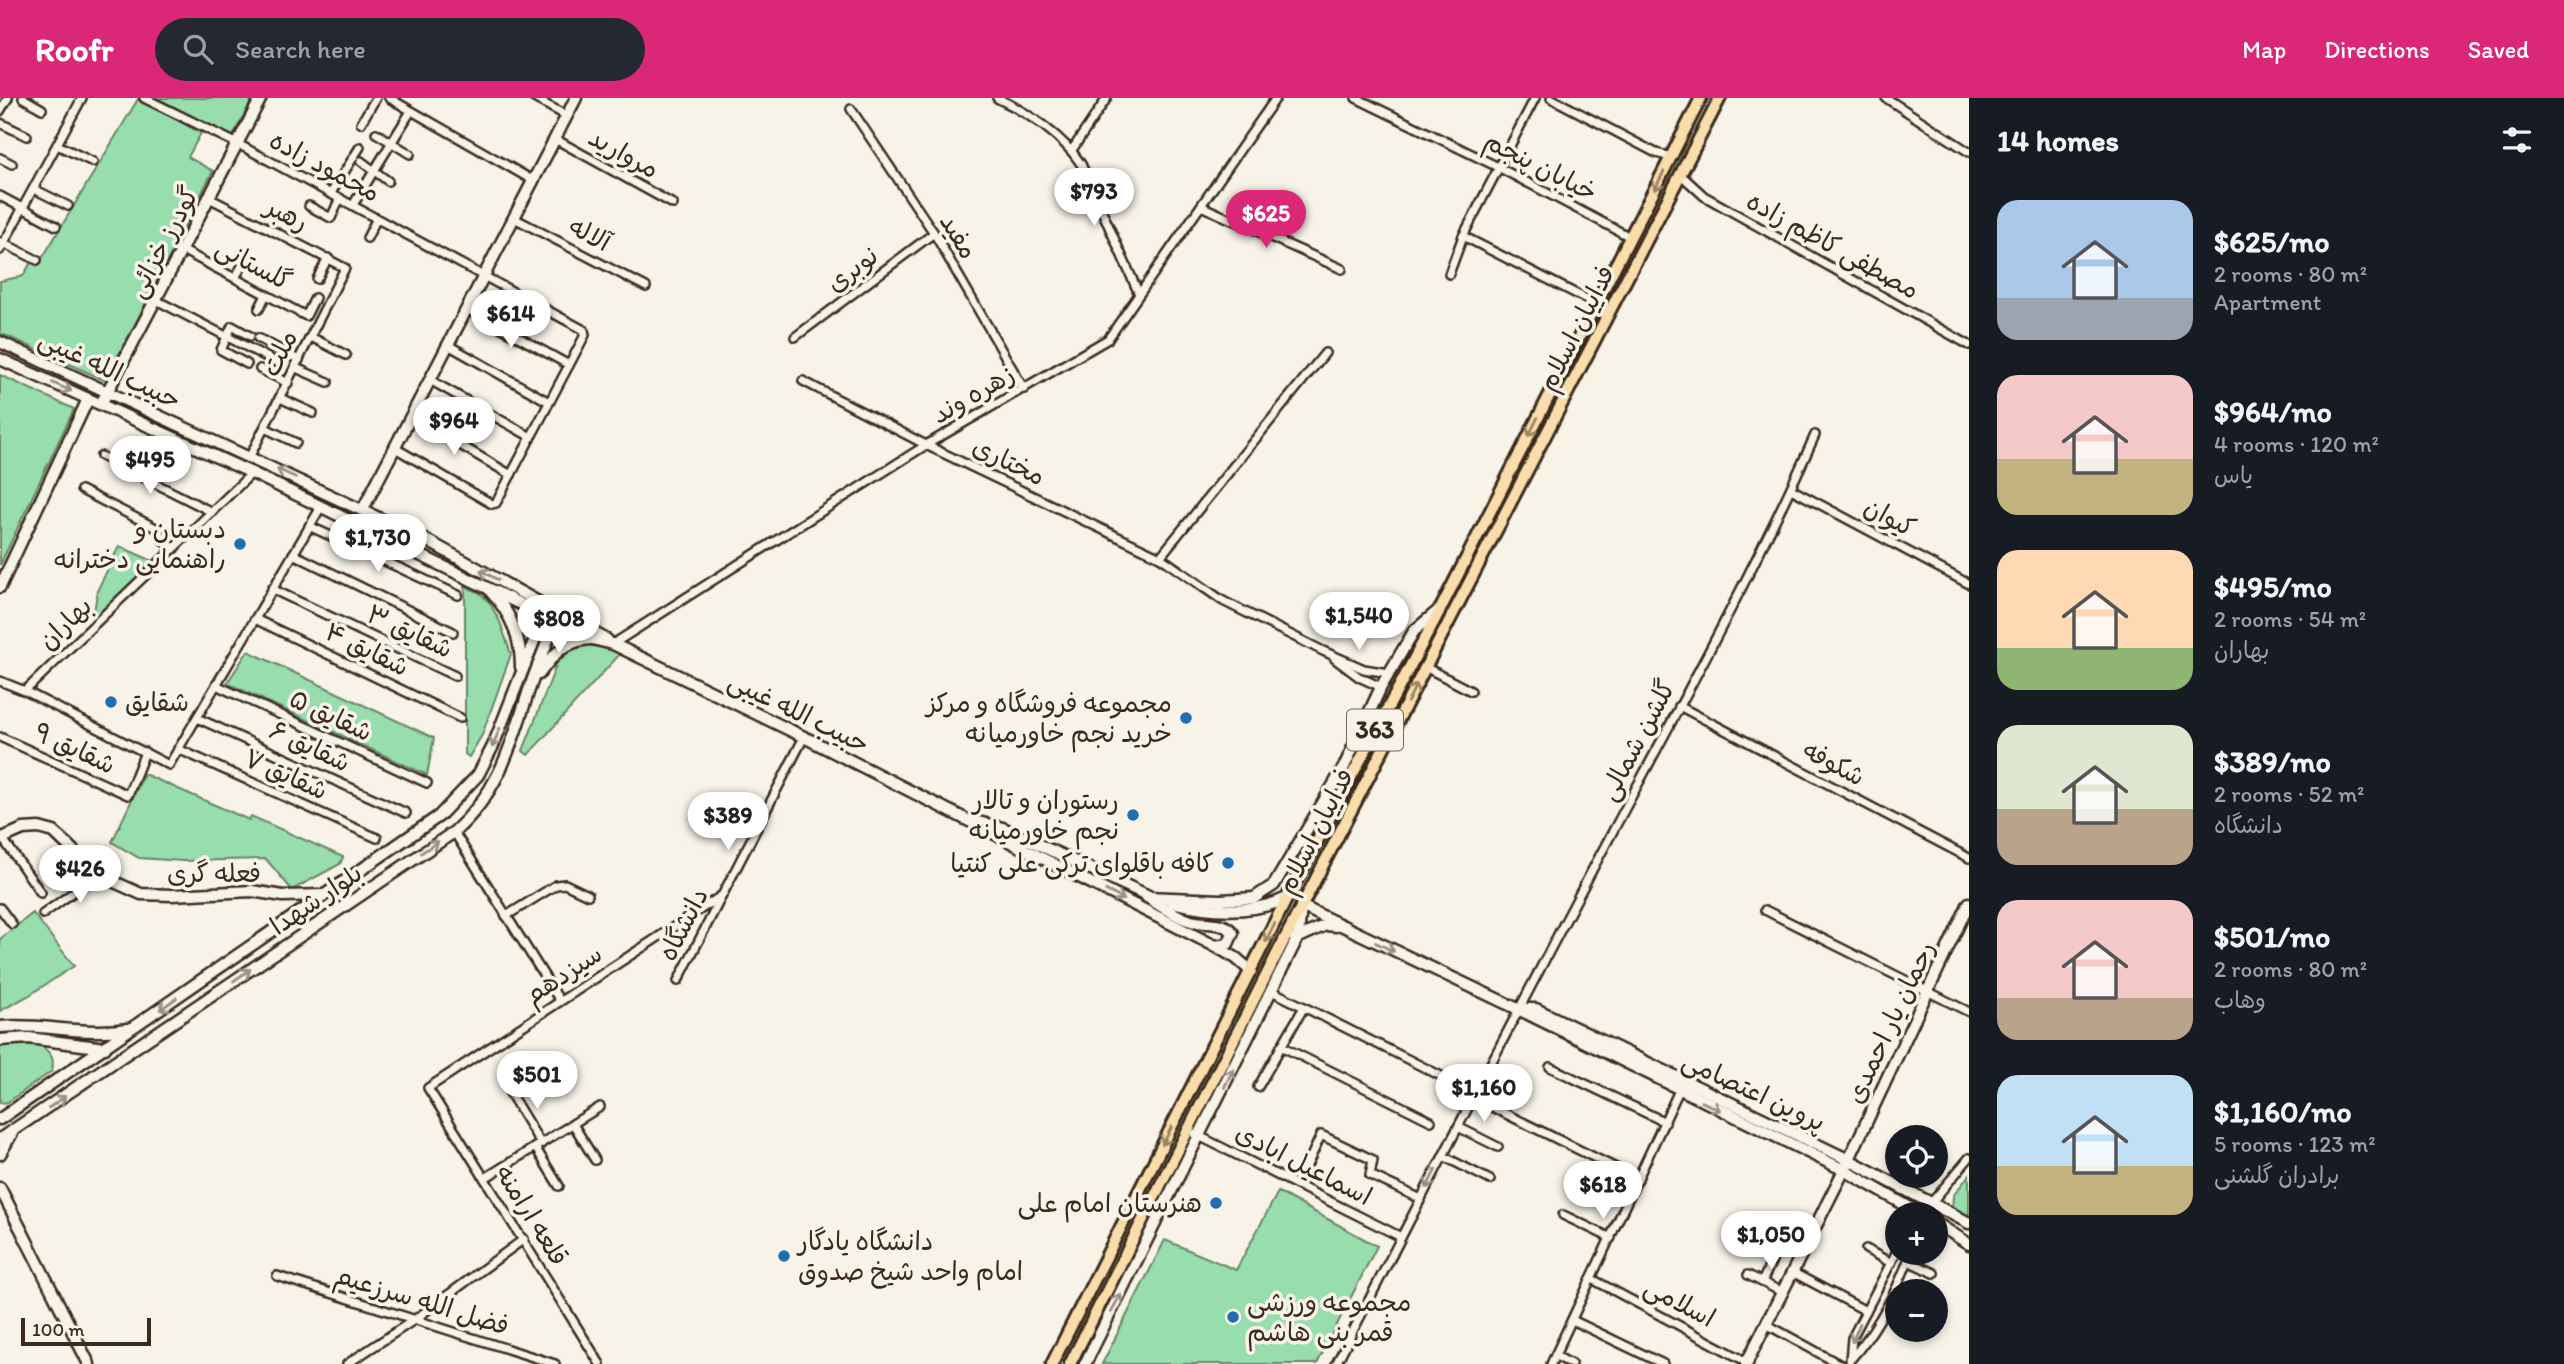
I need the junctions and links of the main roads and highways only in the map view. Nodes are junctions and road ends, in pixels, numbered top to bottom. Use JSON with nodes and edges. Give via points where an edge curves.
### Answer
{"nodes":[{"id":1,"x":1701,"y":98,"type":"edge"},
{"id":2,"x":1720,"y":98,"type":"edge"},
{"id":3,"x":1287,"y":898,"type":"junction"},
{"id":4,"x":1301,"y":906,"type":"junction"},
{"id":5,"x":1052,"y":1364,"type":"edge"},
{"id":6,"x":1070,"y":1364,"type":"edge"}],
"edges":[{"from":1,"to":3,"type":"main road","name":"فداییان اسلام","number":"363","one_way":true,"via":[[1440,610]]},
{"from":4,"to":2,"type":"main road","name":"فداییان اسلام","number":"363","one_way":true},
{"from":3,"to":4,"type":"main road"},
{"from":3,"to":5,"type":"main road","name":"فداییان اسلام","number":"363","one_way":true},
{"from":4,"to":6,"type":"main road","name":"فداییان اسلام","number":"363"}]}
